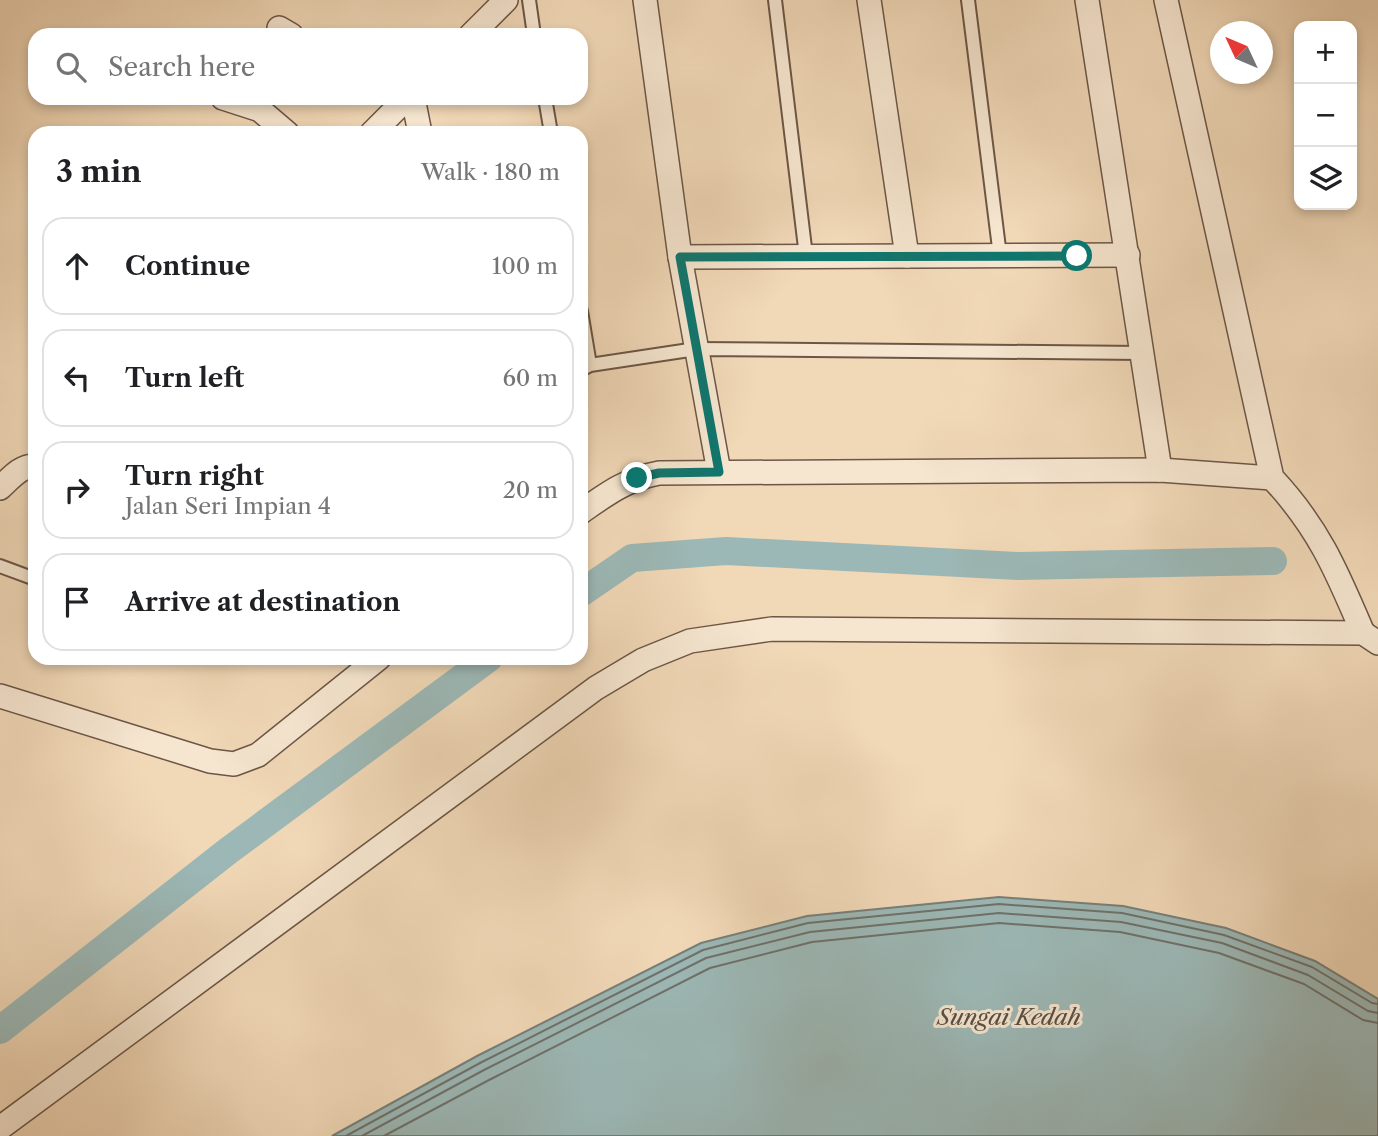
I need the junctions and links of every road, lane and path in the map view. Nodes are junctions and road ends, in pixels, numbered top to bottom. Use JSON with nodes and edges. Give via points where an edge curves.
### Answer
{"nodes":[{"id":1,"x":506,"y":0,"type":"edge"},
{"id":2,"x":528,"y":0,"type":"edge"},
{"id":3,"x":645,"y":0,"type":"edge"},
{"id":4,"x":775,"y":0,"type":"edge"},
{"id":5,"x":869,"y":0,"type":"edge"},
{"id":6,"x":968,"y":0,"type":"edge"},
{"id":7,"x":1087,"y":0,"type":"edge"},
{"id":8,"x":1166,"y":0,"type":"edge"},
{"id":9,"x":478,"y":28,"type":"edge"},
{"id":10,"x":533,"y":28,"type":"edge"},
{"id":11,"x":245,"y":105,"type":"edge"},
{"id":12,"x":400,"y":105,"type":"edge"},
{"id":13,"x":414,"y":105,"type":"edge"},
{"id":14,"x":546,"y":105,"type":"edge"},
{"id":15,"x":279,"y":126,"type":"edge"},
{"id":16,"x":379,"y":126,"type":"edge"},
{"id":17,"x":419,"y":126,"type":"edge"},
{"id":18,"x":550,"y":126,"type":"edge"},
{"id":19,"x":1128,"y":255,"type":"junction"},
{"id":20,"x":806,"y":256,"type":"junction"},
{"id":21,"x":1000,"y":256,"type":"junction"},
{"id":22,"x":680,"y":257,"type":"junction"},
{"id":23,"x":907,"y":257,"type":"junction"},
{"id":24,"x":696,"y":349,"type":"junction"},
{"id":25,"x":1142,"y":352,"type":"junction"},
{"id":26,"x":588,"y":367,"type":"edge"},
{"id":27,"x":28,"y":466,"type":"edge"},
{"id":28,"x":1160,"y":470,"type":"junction"},
{"id":29,"x":719,"y":472,"type":"junction"},
{"id":30,"x":1272,"y":478,"type":"junction"},
{"id":31,"x":0,"y":488,"type":"edge"},
{"id":32,"x":588,"y":507,"type":"edge"},
{"id":33,"x":0,"y":566,"type":"edge"},
{"id":34,"x":28,"y":576,"type":"edge"},
{"id":35,"x":1370,"y":638,"type":"edge"},
{"id":36,"x":370,"y":665,"type":"edge"},
{"id":37,"x":0,"y":696,"type":"edge"},
{"id":38,"x":0,"y":1128,"type":"edge"}],
"edges":[{"from":1,"to":9,"type":"street"},
{"from":2,"to":10,"type":"lane"},
{"from":3,"to":22,"type":"street"},
{"from":4,"to":20,"type":"lane"},
{"from":5,"to":23,"type":"street"},
{"from":6,"to":21,"type":"lane"},
{"from":7,"to":19,"type":"street"},
{"from":8,"to":30,"type":"street"},
{"from":11,"to":15,"type":"street","via":[[260,110]]},
{"from":12,"to":16,"type":"street"},
{"from":13,"to":17,"type":"street"},
{"from":14,"to":18,"type":"lane"},
{"from":19,"to":21,"type":"street"},
{"from":19,"to":25,"type":"street"},
{"from":20,"to":22,"type":"street"},
{"from":20,"to":23,"type":"street"},
{"from":21,"to":23,"type":"street"},
{"from":22,"to":24,"type":"street"},
{"from":24,"to":25,"type":"lane"},
{"from":24,"to":26,"type":"lane"},
{"from":24,"to":29,"type":"street"},
{"from":25,"to":28,"type":"street"},
{"from":27,"to":31,"type":"street"},
{"from":28,"to":29,"type":"street"},
{"from":28,"to":30,"type":"street"},
{"from":29,"to":32,"type":"street","via":[[637,478]]},
{"from":30,"to":35,"type":"street","via":[[1321,541]]},
{"from":33,"to":34,"type":"lane"},
{"from":35,"to":38,"type":"street","via":[[772,629],[690,641],[643,660],[596,688]]},
{"from":36,"to":37,"type":"street","via":[[258,755],[234,764],[209,761]]}]}
